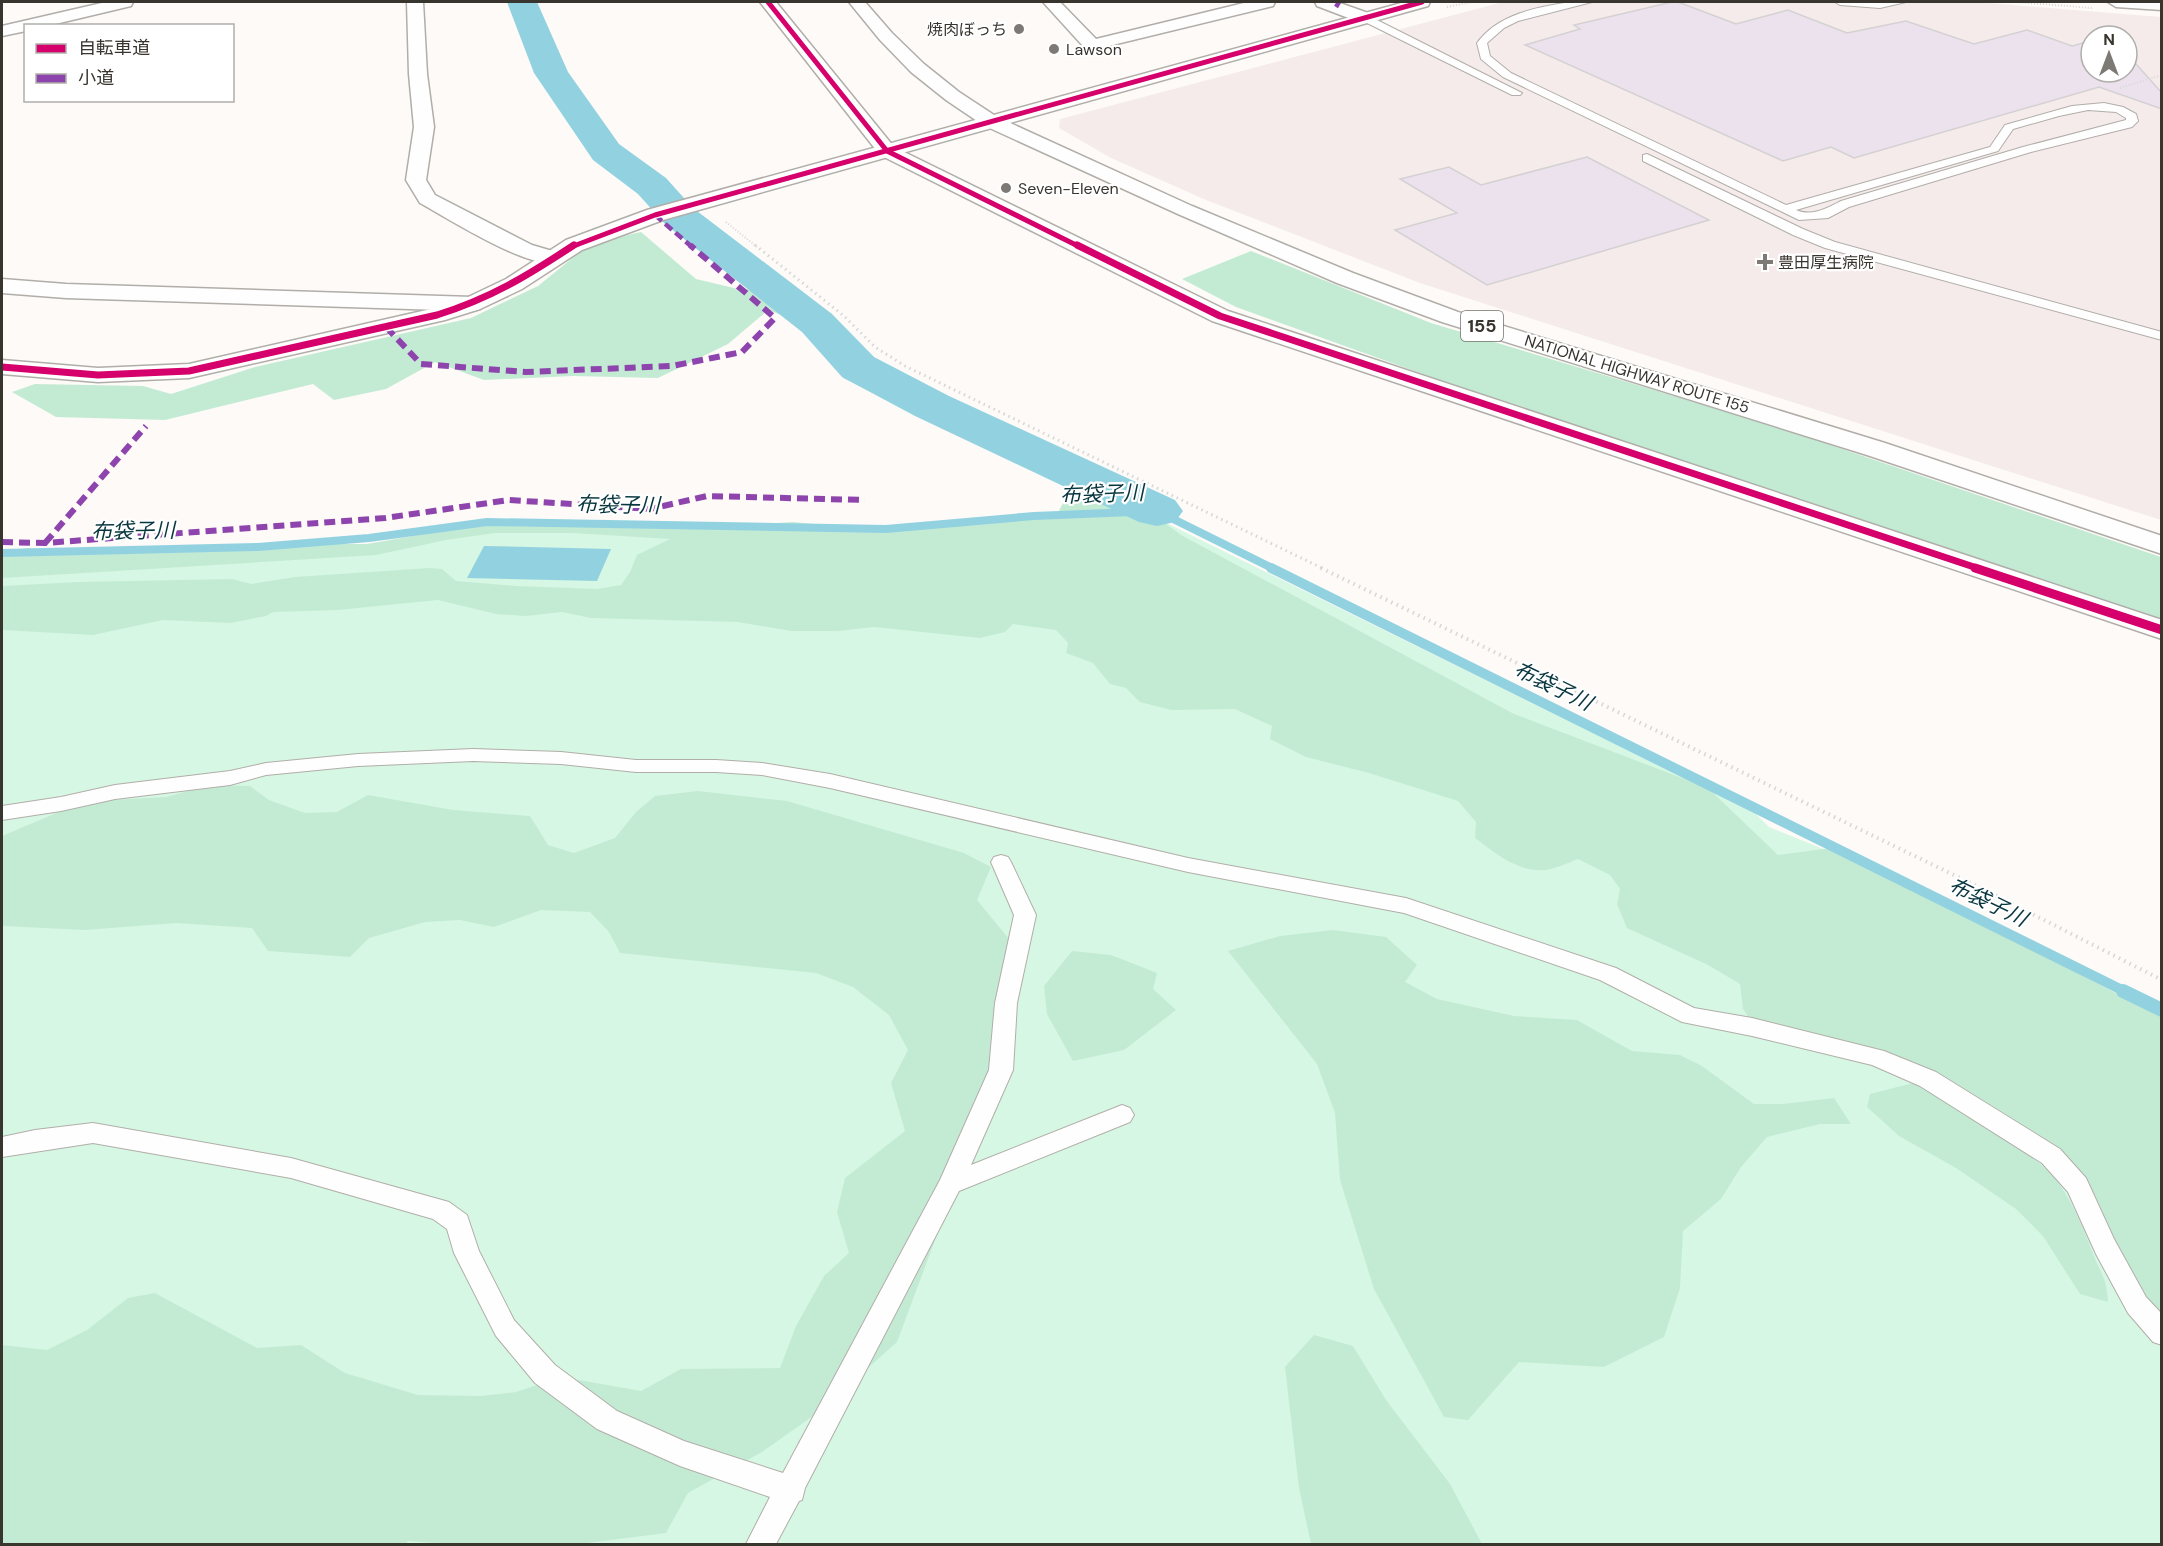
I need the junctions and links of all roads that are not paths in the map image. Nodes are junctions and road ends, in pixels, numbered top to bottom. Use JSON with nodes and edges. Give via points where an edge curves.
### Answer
{"nodes":[{"id":1,"x":125,"y":2,"type":"edge"},
{"id":2,"x":415,"y":2,"type":"edge"},
{"id":3,"x":768,"y":2,"type":"edge"},
{"id":4,"x":857,"y":2,"type":"edge"},
{"id":5,"x":1051,"y":2,"type":"edge"},
{"id":6,"x":1267,"y":2,"type":"edge"},
{"id":7,"x":1323,"y":2,"type":"edge"},
{"id":8,"x":1422,"y":2,"type":"edge"},
{"id":9,"x":1587,"y":2,"type":"edge"},
{"id":10,"x":1840,"y":2,"type":"edge"},
{"id":11,"x":1901,"y":2,"type":"edge"},
{"id":12,"x":2116,"y":2,"type":"edge"},
{"id":13,"x":2162,"y":5,"type":"edge"},
{"id":14,"x":1365,"y":18,"type":"junction"},
{"id":15,"x":32,"y":24,"type":"edge"},
{"id":16,"x":24,"y":26,"type":"edge"},
{"id":17,"x":2,"y":31,"type":"edge"},
{"id":18,"x":990,"y":122,"type":"junction"},
{"id":19,"x":1587,"y":128,"type":"dead end"},
{"id":20,"x":887,"y":151,"type":"junction"},
{"id":21,"x":1640,"y":154,"type":"dead end"},
{"id":22,"x":1786,"y":209,"type":"junction"},
{"id":23,"x":551,"y":258,"type":"junction"},
{"id":24,"x":2,"y":286,"type":"edge"},
{"id":25,"x":472,"y":304,"type":"junction"},
{"id":26,"x":2162,"y":336,"type":"edge"},
{"id":27,"x":2,"y":366,"type":"edge"},
{"id":28,"x":2162,"y":546,"type":"edge"},
{"id":29,"x":2162,"y":630,"type":"edge"},
{"id":30,"x":2,"y":813,"type":"edge"},
{"id":31,"x":1001,"y":862,"type":"dead end"},
{"id":32,"x":1122,"y":1115,"type":"dead end"},
{"id":33,"x":2,"y":1147,"type":"edge"},
{"id":34,"x":950,"y":1184,"type":"junction"},
{"id":35,"x":2162,"y":1333,"type":"edge"},
{"id":36,"x":792,"y":1490,"type":"junction"},
{"id":37,"x":761,"y":1545,"type":"edge"}],
"edges":[{"from":1,"to":15,"type":"main road"},
{"from":2,"to":23,"type":"main road","via":[[424,127],[416,180],[428,199],[524,250]]},
{"from":3,"to":20,"type":"main road"},
{"from":4,"to":18,"type":"main road","name":"NATIONAL HIGHWAY ROUTE 155","number":"155","via":[[876,27],[931,80]]},
{"from":5,"to":6,"type":"main road","via":[[1089,42],[1096,44],[1194,13]]},
{"from":7,"to":14,"type":"main road"},
{"from":8,"to":14,"type":"main road"},
{"from":9,"to":22,"type":"lane","via":[[1521,17],[1496,27],[1482,43],[1485,57],[1507,75]]},
{"from":10,"to":11,"type":"lane"},
{"from":12,"to":13,"type":"main road"},
{"from":14,"to":18,"type":"main road"},
{"from":14,"to":19,"type":"lane"},
{"from":16,"to":17,"type":"main road"},
{"from":18,"to":20,"type":"main road"},
{"from":18,"to":28,"type":"main road","name":"NATIONAL HIGHWAY ROUTE 155","number":"155","via":[[1185,210],[1429,309],[1865,446]]},
{"from":20,"to":23,"type":"main road","via":[[699,201],[603,232]]},
{"from":20,"to":29,"type":"main road","via":[[1220,316]]},
{"from":21,"to":26,"type":"lane","via":[[1830,245]]},
{"from":22,"to":22,"type":"lane","via":[[1994,149],[2009,127],[2092,105],[2112,106],[2132,116],[2128,125],[2027,149],[1845,204],[1824,215],[1799,216]]},
{"from":23,"to":25,"type":"main road","via":[[514,284]]},
{"from":24,"to":25,"type":"main road"},
{"from":25,"to":27,"type":"main road","via":[[189,371],[98,375]]},
{"from":30,"to":35,"type":"lane","via":[[266,769],[358,760],[473,755],[636,766],[762,769],[830,781],[1188,864],[1406,906],[1608,974],[1690,1016],[1876,1057],[1928,1079],[2051,1156],[2077,1185],[2137,1305]]},
{"from":31,"to":34,"type":"lane","via":[[1024,915],[1006,1003],[1001,1070]]},
{"from":32,"to":34,"type":"lane"},
{"from":33,"to":36,"type":"lane","via":[[93,1133],[291,1168],[440,1210],[458,1223],[467,1253],[505,1328],[545,1374],[607,1420],[680,1453]]},
{"from":34,"to":36,"type":"lane"},
{"from":36,"to":37,"type":"lane"}]}
